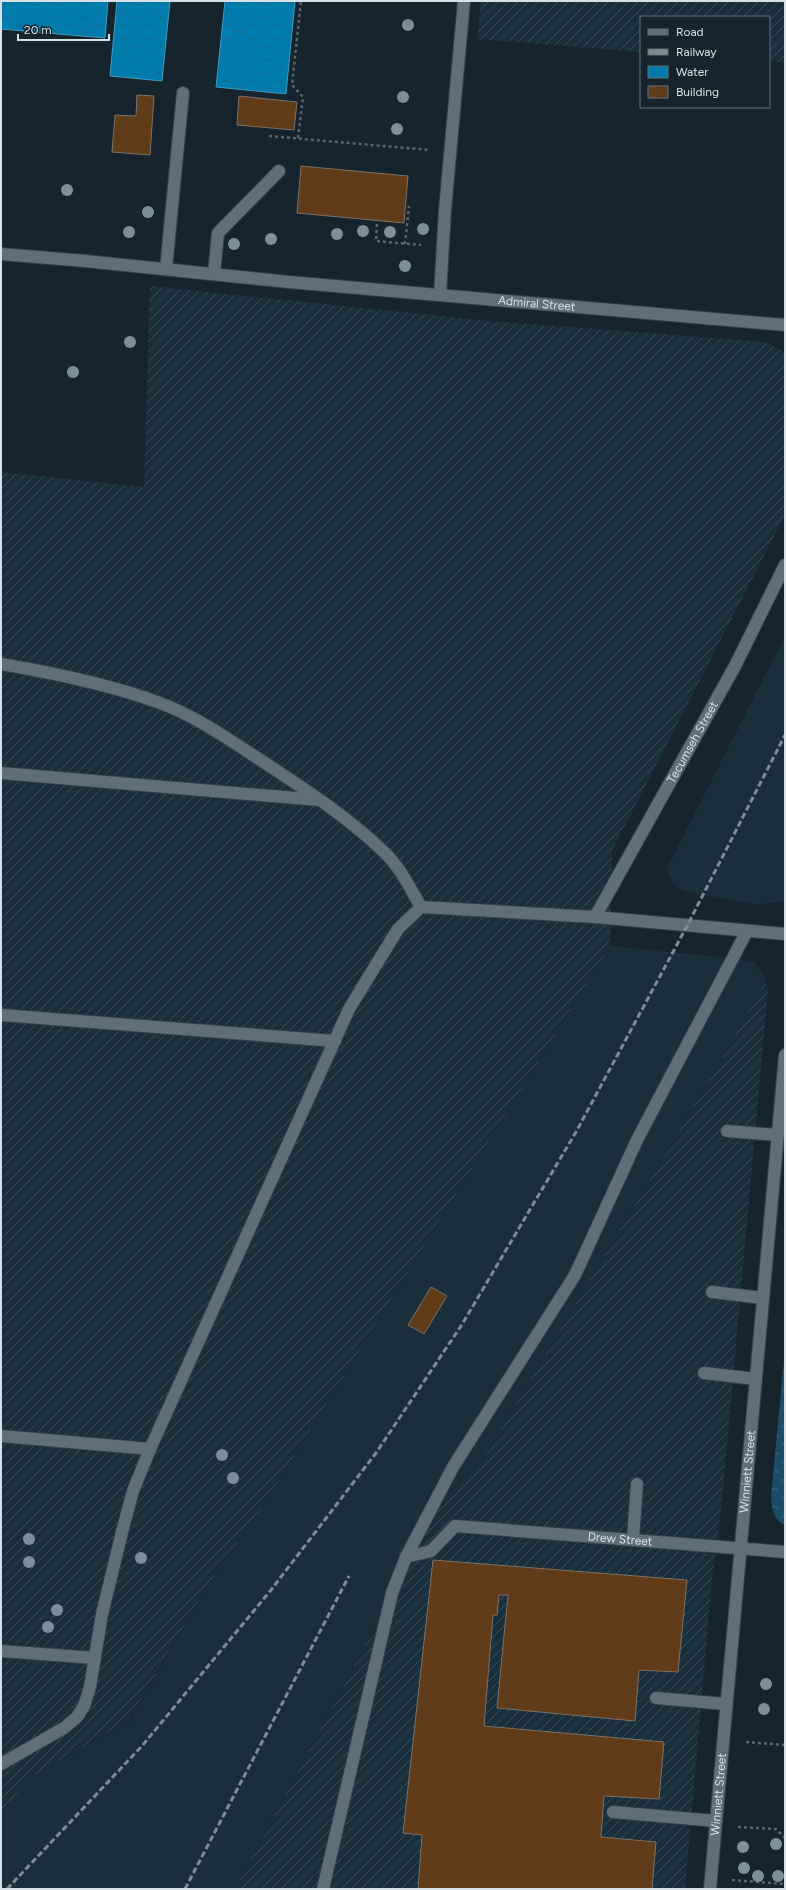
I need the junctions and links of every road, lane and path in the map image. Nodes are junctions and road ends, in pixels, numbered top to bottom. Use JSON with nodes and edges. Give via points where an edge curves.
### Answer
{"nodes":[{"id":1,"x":301,"y":1,"type":"edge"},
{"id":2,"x":464,"y":1,"type":"edge"},
{"id":3,"x":183,"y":93,"type":"dead end"},
{"id":4,"x":269,"y":136,"type":"dead end"},
{"id":5,"x":298,"y":138,"type":"junction"},
{"id":6,"x":452,"y":151,"type":"junction"},
{"id":7,"x":279,"y":171,"type":"dead end"},
{"id":8,"x":408,"y":206,"type":"dead end"},
{"id":9,"x":377,"y":224,"type":"dead end"},
{"id":10,"x":405,"y":244,"type":"junction"},
{"id":11,"x":444,"y":247,"type":"junction"},
{"id":12,"x":1,"y":254,"type":"edge"},
{"id":13,"x":166,"y":269,"type":"junction"},
{"id":14,"x":214,"y":274,"type":"junction"},
{"id":15,"x":440,"y":295,"type":"junction"},
{"id":16,"x":756,"y":323,"type":"junction"},
{"id":17,"x":785,"y":325,"type":"edge"},
{"id":18,"x":785,"y":330,"type":"edge"},
{"id":19,"x":785,"y":565,"type":"edge"},
{"id":20,"x":1,"y":664,"type":"edge"},
{"id":21,"x":1,"y":773,"type":"edge"},
{"id":22,"x":320,"y":800,"type":"junction"},
{"id":23,"x":421,"y":907,"type":"junction"},
{"id":24,"x":595,"y":917,"type":"junction"},
{"id":25,"x":747,"y":931,"type":"junction"},
{"id":26,"x":785,"y":934,"type":"edge"},
{"id":27,"x":1,"y":1015,"type":"edge"},
{"id":28,"x":335,"y":1041,"type":"junction"},
{"id":29,"x":785,"y":1055,"type":"edge"},
{"id":30,"x":727,"y":1131,"type":"dead end"},
{"id":31,"x":778,"y":1135,"type":"junction"},
{"id":32,"x":712,"y":1292,"type":"dead end"},
{"id":33,"x":763,"y":1298,"type":"junction"},
{"id":34,"x":704,"y":1373,"type":"dead end"},
{"id":35,"x":756,"y":1379,"type":"junction"},
{"id":36,"x":1,"y":1436,"type":"edge"},
{"id":37,"x":150,"y":1449,"type":"junction"},
{"id":38,"x":637,"y":1484,"type":"dead end"},
{"id":39,"x":633,"y":1539,"type":"junction"},
{"id":40,"x":740,"y":1548,"type":"junction"},
{"id":41,"x":785,"y":1552,"type":"edge"},
{"id":42,"x":406,"y":1557,"type":"junction"},
{"id":43,"x":1,"y":1651,"type":"edge"},
{"id":44,"x":95,"y":1658,"type":"junction"},
{"id":45,"x":656,"y":1698,"type":"dead end"},
{"id":46,"x":726,"y":1704,"type":"junction"},
{"id":47,"x":744,"y":1742,"type":"dead end"},
{"id":48,"x":785,"y":1745,"type":"edge"},
{"id":49,"x":1,"y":1764,"type":"edge"},
{"id":50,"x":613,"y":1812,"type":"dead end"},
{"id":51,"x":716,"y":1821,"type":"junction"},
{"id":52,"x":736,"y":1826,"type":"dead end"},
{"id":53,"x":785,"y":1838,"type":"edge"},
{"id":54,"x":732,"y":1880,"type":"dead end"},
{"id":55,"x":785,"y":1884,"type":"edge"},
{"id":56,"x":323,"y":1889,"type":"edge"},
{"id":57,"x":710,"y":1889,"type":"edge"}],
"edges":[{"from":1,"to":5,"type":"path","via":[[292,85],[303,97]]},
{"from":2,"to":6,"type":"street"},
{"from":3,"to":13,"type":"street"},
{"from":4,"to":5,"type":"path"},
{"from":5,"to":6,"type":"path"},
{"from":6,"to":11,"type":"street","via":[[445,210]]},
{"from":7,"to":14,"type":"street","via":[[218,233]]},
{"from":8,"to":10,"type":"path"},
{"from":9,"to":10,"type":"path","via":[[376,241]]},
{"from":10,"to":11,"type":"path"},
{"from":11,"to":15,"type":"street"},
{"from":12,"to":13,"type":"street","name":"Admiral Street"},
{"from":13,"to":14,"type":"street","name":"Admiral Street"},
{"from":14,"to":15,"type":"street","name":"Admiral Street"},
{"from":15,"to":16,"type":"street","name":"Admiral Street"},
{"from":16,"to":17,"type":"street","name":"Admiral Street"},
{"from":16,"to":18,"type":"street"},
{"from":19,"to":24,"type":"street","name":"Tecumseh Street","via":[[735,666]]},
{"from":20,"to":22,"type":"street","via":[[114,687],[161,703],[204,723]]},
{"from":21,"to":22,"type":"street"},
{"from":22,"to":23,"type":"street","via":[[385,852],[406,880]]},
{"from":23,"to":24,"type":"street"},
{"from":23,"to":28,"type":"street","via":[[398,929],[349,1009]]},
{"from":24,"to":25,"type":"street"},
{"from":25,"to":26,"type":"street"},
{"from":25,"to":42,"type":"street","via":[[637,1140],[574,1275],[453,1467]]},
{"from":27,"to":28,"type":"street"},
{"from":28,"to":37,"type":"street"},
{"from":29,"to":31,"type":"street","name":"Winniett Street"},
{"from":30,"to":31,"type":"street"},
{"from":31,"to":33,"type":"street","name":"Winniett Street"},
{"from":32,"to":33,"type":"street"},
{"from":33,"to":35,"type":"street","name":"Winniett Street"},
{"from":34,"to":35,"type":"street"},
{"from":35,"to":40,"type":"street","name":"Winniett Street"},
{"from":36,"to":37,"type":"street"},
{"from":37,"to":44,"type":"street","via":[[133,1491],[123,1528],[102,1614]]},
{"from":38,"to":39,"type":"street"},
{"from":39,"to":40,"type":"street","name":"Drew Street"},
{"from":39,"to":42,"type":"street","name":"Drew Street","via":[[455,1526],[430,1551]]},
{"from":40,"to":41,"type":"street","name":"Drew Street"},
{"from":40,"to":46,"type":"street","name":"Winniett Street"},
{"from":42,"to":56,"type":"street","via":[[392,1593]]},
{"from":43,"to":44,"type":"street"},
{"from":44,"to":49,"type":"street","via":[[84,1706],[77,1717],[64,1728]]},
{"from":45,"to":46,"type":"street"},
{"from":46,"to":51,"type":"street","name":"Winniett Street"},
{"from":47,"to":48,"type":"path"},
{"from":50,"to":51,"type":"street"},
{"from":51,"to":57,"type":"street","name":"Winniett Street"},
{"from":52,"to":53,"type":"path","via":[[776,1829]]},
{"from":54,"to":55,"type":"path"}]}
